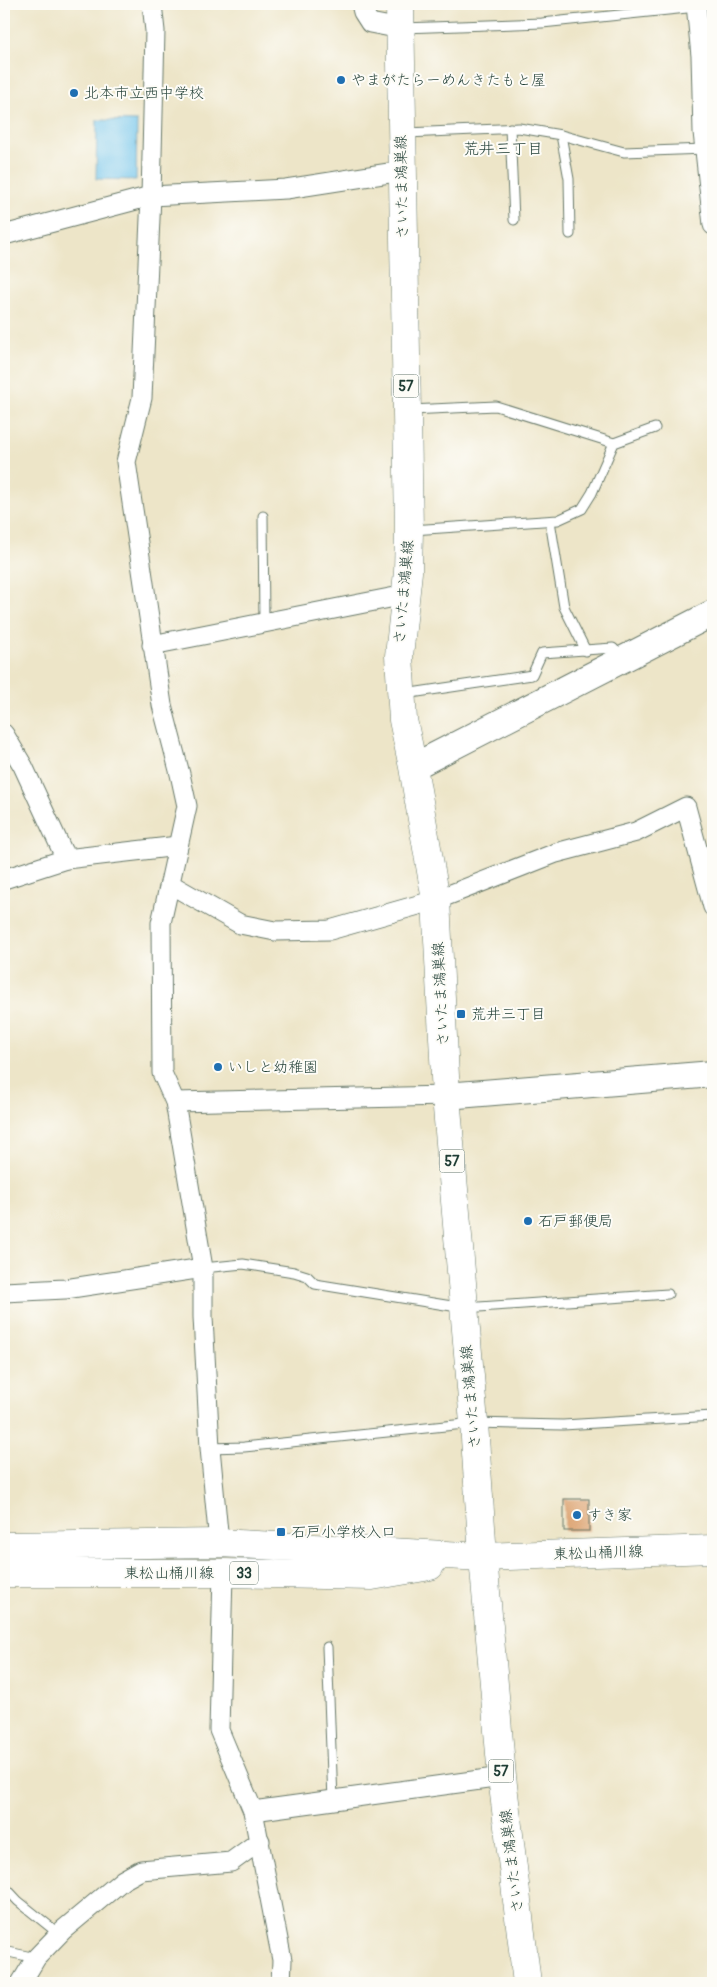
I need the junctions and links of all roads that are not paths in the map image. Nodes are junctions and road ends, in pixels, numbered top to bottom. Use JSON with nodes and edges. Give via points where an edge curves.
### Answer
{"nodes":[{"id":1,"x":152,"y":4,"type":"edge"},
{"id":2,"x":361,"y":4,"type":"edge"},
{"id":3,"x":696,"y":6,"type":"edge"},
{"id":4,"x":400,"y":16,"type":"edge"},
{"id":5,"x":708,"y":103,"type":"edge"},
{"id":6,"x":510,"y":128,"type":"junction"},
{"id":7,"x":401,"y":133,"type":"junction"},
{"id":8,"x":561,"y":135,"type":"junction"},
{"id":9,"x":708,"y":154,"type":"edge"},
{"id":10,"x":402,"y":171,"type":"junction"},
{"id":11,"x":151,"y":196,"type":"junction"},
{"id":12,"x":514,"y":220,"type":"dead end"},
{"id":13,"x":713,"y":225,"type":"edge"},
{"id":14,"x":570,"y":234,"type":"dead end"},
{"id":15,"x":4,"y":235,"type":"edge"},
{"id":16,"x":407,"y":410,"type":"junction"},
{"id":17,"x":655,"y":428,"type":"dead end"},
{"id":18,"x":614,"y":442,"type":"junction"},
{"id":19,"x":264,"y":516,"type":"dead end"},
{"id":20,"x":550,"y":521,"type":"junction"},
{"id":21,"x":409,"y":530,"type":"junction"},
{"id":22,"x":405,"y":595,"type":"junction"},
{"id":23,"x":713,"y":613,"type":"edge"},
{"id":24,"x":264,"y":623,"type":"junction"},
{"id":25,"x":152,"y":645,"type":"junction"},
{"id":26,"x":586,"y":650,"type":"junction"},
{"id":27,"x":623,"y":659,"type":"junction"},
{"id":28,"x":411,"y":693,"type":"dead end"},
{"id":29,"x":4,"y":734,"type":"edge"},
{"id":30,"x":413,"y":766,"type":"junction"},
{"id":31,"x":178,"y":846,"type":"junction"},
{"id":32,"x":66,"y":859,"type":"junction"},
{"id":33,"x":4,"y":879,"type":"edge"},
{"id":34,"x":170,"y":884,"type":"junction"},
{"id":35,"x":436,"y":900,"type":"junction"},
{"id":36,"x":713,"y":907,"type":"edge"},
{"id":37,"x":713,"y":1074,"type":"edge"},
{"id":38,"x":446,"y":1096,"type":"junction"},
{"id":39,"x":175,"y":1102,"type":"junction"},
{"id":40,"x":203,"y":1268,"type":"junction"},
{"id":41,"x":4,"y":1292,"type":"edge"},
{"id":42,"x":668,"y":1294,"type":"dead end"},
{"id":43,"x":464,"y":1308,"type":"junction"},
{"id":44,"x":713,"y":1416,"type":"edge"},
{"id":45,"x":474,"y":1423,"type":"junction"},
{"id":46,"x":210,"y":1448,"type":"junction"},
{"id":47,"x":219,"y":1544,"type":"junction"},
{"id":48,"x":4,"y":1546,"type":"edge"},
{"id":49,"x":713,"y":1549,"type":"edge"},
{"id":50,"x":483,"y":1557,"type":"junction"},
{"id":51,"x":4,"y":1573,"type":"edge"},
{"id":52,"x":224,"y":1573,"type":"junction"},
{"id":53,"x":327,"y":1646,"type":"dead end"},
{"id":54,"x":502,"y":1777,"type":"junction"},
{"id":55,"x":333,"y":1800,"type":"junction"},
{"id":56,"x":253,"y":1812,"type":"junction"},
{"id":57,"x":260,"y":1841,"type":"junction"},
{"id":58,"x":4,"y":1886,"type":"edge"},
{"id":59,"x":59,"y":1934,"type":"junction"},
{"id":60,"x":4,"y":1951,"type":"edge"},
{"id":61,"x":36,"y":1958,"type":"junction"},
{"id":62,"x":21,"y":1983,"type":"edge"},
{"id":63,"x":281,"y":1983,"type":"edge"},
{"id":64,"x":527,"y":1983,"type":"edge"}],
"edges":[{"from":1,"to":11,"type":"street","via":[[155,31]]},
{"from":2,"to":4,"type":"street","via":[[370,22]]},
{"from":3,"to":4,"type":"lane","via":[[542,23]]},
{"from":3,"to":5,"type":"street"},
{"from":4,"to":7,"type":"main road","name":"さいたま鴻巣線","number":"57"},
{"from":5,"to":9,"type":"street"},
{"from":6,"to":7,"type":"lane"},
{"from":6,"to":8,"type":"lane"},
{"from":6,"to":12,"type":"lane"},
{"from":7,"to":10,"type":"main road","name":"さいたま鴻巣線","number":"57"},
{"from":8,"to":9,"type":"lane","via":[[624,152]]},
{"from":8,"to":14,"type":"lane","via":[[569,179]]},
{"from":9,"to":13,"type":"street"},
{"from":10,"to":11,"type":"street","via":[[286,189]]},
{"from":10,"to":16,"type":"main road","name":"さいたま鴻巣線","number":"57"},
{"from":11,"to":15,"type":"street"},
{"from":11,"to":25,"type":"street","via":[[142,398],[126,462]]},
{"from":16,"to":18,"type":"lane","via":[[496,406]]},
{"from":16,"to":21,"type":"main road","name":"さいたま鴻巣線","number":"57"},
{"from":17,"to":18,"type":"lane"},
{"from":18,"to":20,"type":"lane","via":[[582,509]]},
{"from":19,"to":24,"type":"lane"},
{"from":20,"to":21,"type":"lane"},
{"from":20,"to":26,"type":"lane","via":[[564,607]]},
{"from":21,"to":22,"type":"main road","name":"さいたま鴻巣線","number":"57"},
{"from":22,"to":24,"type":"street"},
{"from":22,"to":30,"type":"main road","name":"さいたま鴻巣線","number":"57","via":[[399,656],[403,720]]},
{"from":23,"to":27,"type":"street"},
{"from":24,"to":25,"type":"street"},
{"from":25,"to":31,"type":"street","via":[[162,705],[187,806]]},
{"from":26,"to":27,"type":"lane","via":[[614,648]]},
{"from":26,"to":28,"type":"lane","via":[[542,654],[532,675]]},
{"from":27,"to":30,"type":"street"},
{"from":29,"to":32,"type":"street","via":[[23,766]]},
{"from":30,"to":35,"type":"main road","name":"さいたま鴻巣線","number":"57"},
{"from":31,"to":32,"type":"street"},
{"from":31,"to":34,"type":"street"},
{"from":32,"to":33,"type":"street"},
{"from":34,"to":35,"type":"street","via":[[240,924],[275,931],[330,930]]},
{"from":34,"to":39,"type":"street","via":[[161,923],[162,1073]]},
{"from":35,"to":36,"type":"street","via":[[556,853],[636,832],[686,806]]},
{"from":35,"to":38,"type":"main road","name":"さいたま鴻巣線","number":"57"},
{"from":37,"to":38,"type":"street"},
{"from":38,"to":39,"type":"street"},
{"from":38,"to":43,"type":"main road","name":"さいたま鴻巣線","number":"57"},
{"from":39,"to":40,"type":"street"},
{"from":40,"to":41,"type":"street","via":[[64,1289]]},
{"from":40,"to":43,"type":"lane","via":[[243,1264],[294,1272],[307,1276],[315,1284]]},
{"from":40,"to":46,"type":"street"},
{"from":42,"to":43,"type":"lane"},
{"from":43,"to":45,"type":"main road","name":"さいたま鴻巣線","number":"57"},
{"from":44,"to":45,"type":"lane","via":[[563,1425]]},
{"from":45,"to":46,"type":"lane"},
{"from":45,"to":50,"type":"main road","name":"さいたま鴻巣線","number":"57"},
{"from":46,"to":47,"type":"street"},
{"from":47,"to":48,"type":"main road","name":"東松山桶川線","number":"33"},
{"from":47,"to":50,"type":"main road","name":"東松山桶川線","number":"33"},
{"from":49,"to":50,"type":"main road","name":"東松山桶川線","number":"33"},
{"from":50,"to":52,"type":"main road","name":"東松山桶川線","number":"33","via":[[372,1576]]},
{"from":50,"to":54,"type":"main road","name":"さいたま鴻巣線","number":"57"},
{"from":51,"to":52,"type":"main road","name":"東松山桶川線","number":"33"},
{"from":52,"to":56,"type":"street","via":[[219,1730]]},
{"from":53,"to":55,"type":"lane"},
{"from":54,"to":55,"type":"street"},
{"from":54,"to":64,"type":"main road","name":"さいたま鴻巣線","number":"57"},
{"from":55,"to":56,"type":"street"},
{"from":56,"to":57,"type":"street"},
{"from":57,"to":59,"type":"street","via":[[231,1862],[141,1870],[123,1880]]},
{"from":57,"to":63,"type":"street","via":[[282,1960]]},
{"from":58,"to":59,"type":"lane"},
{"from":59,"to":61,"type":"street"},
{"from":60,"to":61,"type":"lane"},
{"from":61,"to":62,"type":"street"}]}
